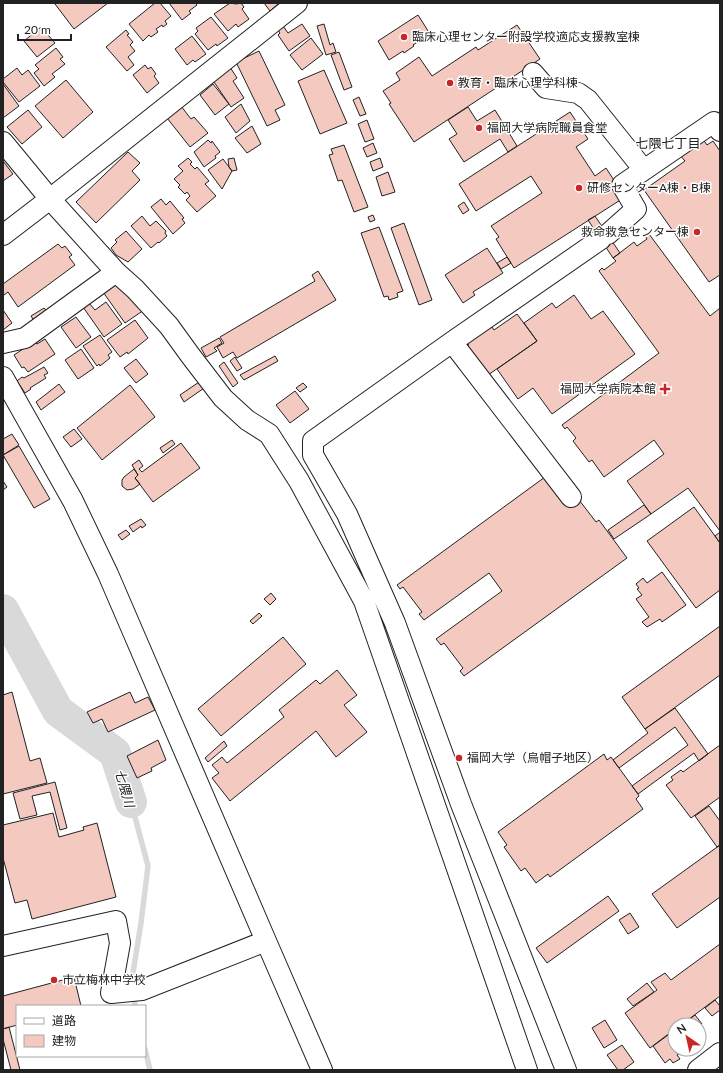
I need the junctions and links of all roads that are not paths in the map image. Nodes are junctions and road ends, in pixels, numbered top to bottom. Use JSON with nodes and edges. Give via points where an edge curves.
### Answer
{"nodes":[{"id":1,"x":297,"y":3,"type":"edge"},
{"id":2,"x":533,"y":73,"type":"dead end"},
{"id":3,"x":720,"y":131,"type":"edge"},
{"id":4,"x":3,"y":142,"type":"edge"},
{"id":5,"x":644,"y":170,"type":"junction"},
{"id":6,"x":50,"y":199,"type":"junction"},
{"id":7,"x":3,"y":235,"type":"edge"},
{"id":8,"x":116,"y":272,"type":"junction"},
{"id":9,"x":452,"y":342,"type":"junction"},
{"id":10,"x":3,"y":343,"type":"edge"},
{"id":11,"x":3,"y":377,"type":"edge"},
{"id":12,"x":571,"y":497,"type":"dead end"},
{"id":13,"x":266,"y":941,"type":"junction"},
{"id":14,"x":3,"y":946,"type":"edge"},
{"id":15,"x":719,"y":1056,"type":"edge"},
{"id":16,"x":322,"y":1070,"type":"edge"},
{"id":17,"x":527,"y":1070,"type":"edge"},
{"id":18,"x":566,"y":1070,"type":"edge"},
{"id":19,"x":698,"y":1070,"type":"edge"}],
"edges":[{"from":1,"to":6,"type":"street"},
{"from":2,"to":5,"type":"street","via":[[546,88],[578,93],[588,100]]},
{"from":3,"to":5,"type":"street","via":[[714,122]]},
{"from":4,"to":6,"type":"street"},
{"from":5,"to":9,"type":"street","via":[[622,185],[636,209],[604,237]]},
{"from":6,"to":7,"type":"street"},
{"from":6,"to":8,"type":"street"},
{"from":8,"to":10,"type":"street","via":[[25,338]]},
{"from":8,"to":17,"type":"street","via":[[169,326],[223,398],[247,420],[269,434],[299,481],[364,601]]},
{"from":9,"to":12,"type":"street"},
{"from":9,"to":18,"type":"street","via":[[313,441],[313,455],[347,514],[395,623],[461,804]]},
{"from":11,"to":13,"type":"street","via":[[73,501],[108,574]]},
{"from":13,"to":14,"type":"street","via":[[142,990],[111,993],[120,943],[116,921]]},
{"from":13,"to":16,"type":"street"},
{"from":15,"to":19,"type":"street"}]}
